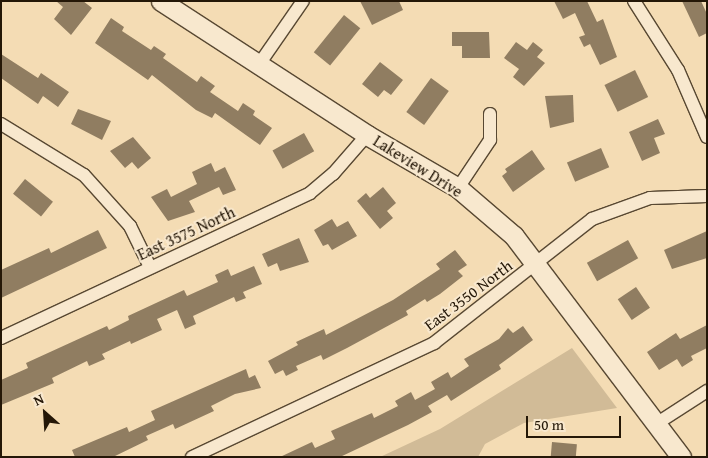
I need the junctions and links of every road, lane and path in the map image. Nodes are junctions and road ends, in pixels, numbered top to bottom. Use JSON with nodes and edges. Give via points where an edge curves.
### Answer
{"nodes":[{"id":1,"x":161,"y":1,"type":"edge"},
{"id":2,"x":303,"y":1,"type":"edge"},
{"id":3,"x":634,"y":1,"type":"edge"},
{"id":4,"x":260,"y":63,"type":"junction"},
{"id":5,"x":490,"y":114,"type":"dead end"},
{"id":6,"x":1,"y":124,"type":"edge"},
{"id":7,"x":367,"y":134,"type":"junction"},
{"id":8,"x":707,"y":137,"type":"edge"},
{"id":9,"x":458,"y":188,"type":"junction"},
{"id":10,"x":707,"y":196,"type":"edge"},
{"id":11,"x":536,"y":264,"type":"junction"},
{"id":12,"x":150,"y":267,"type":"junction"},
{"id":13,"x":1,"y":338,"type":"edge"},
{"id":14,"x":707,"y":391,"type":"edge"},
{"id":15,"x":656,"y":424,"type":"junction"},
{"id":16,"x":192,"y":457,"type":"edge"},
{"id":17,"x":681,"y":457,"type":"edge"}],
"edges":[{"from":1,"to":4,"type":"street","name":"Lakeview Drive"},
{"from":2,"to":4,"type":"street"},
{"from":3,"to":8,"type":"street","via":[[678,70]]},
{"from":4,"to":7,"type":"street","name":"Lakeview Drive"},
{"from":5,"to":9,"type":"street","via":[[490,140]]},
{"from":6,"to":12,"type":"street","via":[[84,175],[130,226]]},
{"from":7,"to":9,"type":"street","name":"Lakeview Drive"},
{"from":7,"to":12,"type":"street","name":"East 3575 North","via":[[334,174],[310,193]]},
{"from":9,"to":11,"type":"street","name":"Lakeview Drive","via":[[514,236]]},
{"from":10,"to":11,"type":"street","name":"East 3550 North","via":[[650,198],[610,210],[574,231]]},
{"from":11,"to":15,"type":"street","name":"Lakeview Drive"},
{"from":11,"to":16,"type":"street","name":"East 3550 North","via":[[434,343]]},
{"from":12,"to":13,"type":"street","name":"East 3575 North"},
{"from":14,"to":15,"type":"street"},
{"from":15,"to":17,"type":"street","name":"Lakeview Drive"}]}
